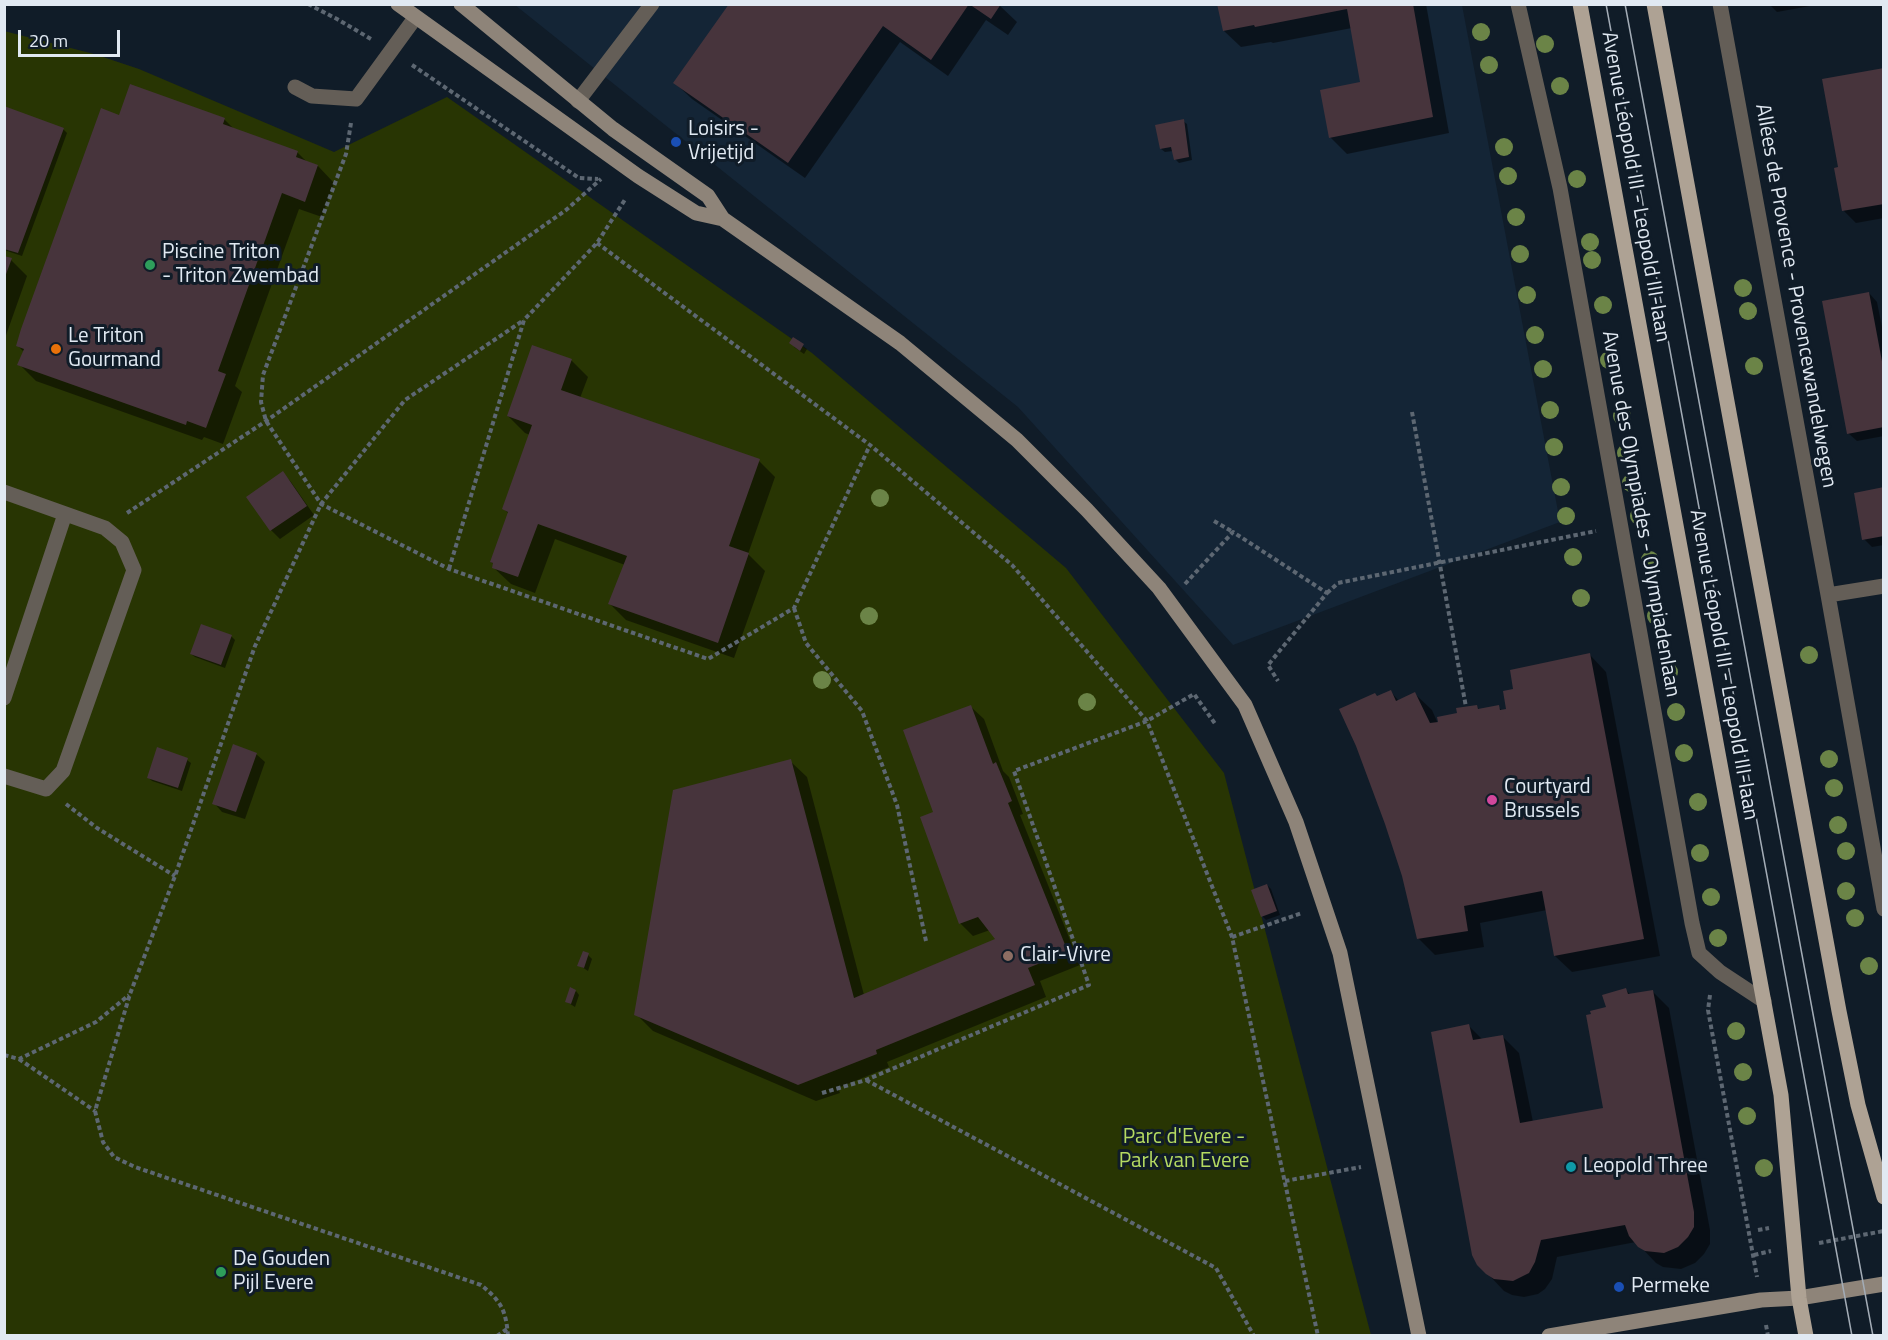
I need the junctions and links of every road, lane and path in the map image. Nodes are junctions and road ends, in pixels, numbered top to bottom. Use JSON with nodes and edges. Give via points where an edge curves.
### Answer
{"nodes":[{"id":1,"x":308,"y":4,"type":"edge"},
{"id":2,"x":398,"y":4,"type":"edge"},
{"id":3,"x":461,"y":4,"type":"edge"},
{"id":4,"x":651,"y":4,"type":"edge"},
{"id":5,"x":1518,"y":4,"type":"edge"},
{"id":6,"x":1580,"y":4,"type":"edge"},
{"id":7,"x":1653,"y":4,"type":"edge"},
{"id":8,"x":1720,"y":4,"type":"edge"},
{"id":9,"x":415,"y":18,"type":"junction"},
{"id":10,"x":392,"y":51,"type":"junction"},
{"id":11,"x":295,"y":87,"type":"dead end"},
{"id":12,"x":356,"y":99,"type":"junction"},
{"id":13,"x":578,"y":101,"type":"junction"},
{"id":14,"x":638,"y":176,"type":"junction"},
{"id":15,"x":602,"y":179,"type":"junction"},
{"id":16,"x":627,"y":197,"type":"dead end"},
{"id":17,"x":723,"y":219,"type":"junction"},
{"id":18,"x":597,"y":243,"type":"junction"},
{"id":19,"x":524,"y":320,"type":"junction"},
{"id":20,"x":1413,"y":412,"type":"dead end"},
{"id":21,"x":266,"y":421,"type":"junction"},
{"id":22,"x":870,"y":445,"type":"junction"},
{"id":23,"x":4,"y":492,"type":"edge"},
{"id":24,"x":321,"y":504,"type":"junction"},
{"id":25,"x":65,"y":514,"type":"junction"},
{"id":26,"x":1215,"y":520,"type":"dead end"},
{"id":27,"x":1622,"y":526,"type":"junction"},
{"id":28,"x":105,"y":528,"type":"junction"},
{"id":29,"x":1233,"y":532,"type":"junction"},
{"id":30,"x":1441,"y":563,"type":"junction"},
{"id":31,"x":449,"y":569,"type":"junction"},
{"id":32,"x":1884,"y":586,"type":"edge"},
{"id":33,"x":1328,"y":593,"type":"junction"},
{"id":34,"x":1828,"y":595,"type":"junction"},
{"id":35,"x":1169,"y":601,"type":"junction"},
{"id":36,"x":794,"y":608,"type":"junction"},
{"id":37,"x":1278,"y":681,"type":"dead end"},
{"id":38,"x":4,"y":698,"type":"edge"},
{"id":39,"x":1466,"y":707,"type":"dead end"},
{"id":40,"x":1147,"y":721,"type":"junction"},
{"id":41,"x":1216,"y":725,"type":"dead end"},
{"id":42,"x":4,"y":776,"type":"edge"},
{"id":43,"x":46,"y":789,"type":"junction"},
{"id":44,"x":175,"y":876,"type":"junction"},
{"id":45,"x":1324,"y":906,"type":"junction"},
{"id":46,"x":1884,"y":909,"type":"edge"},
{"id":47,"x":1232,"y":937,"type":"junction"},
{"id":48,"x":926,"y":941,"type":"dead end"},
{"id":49,"x":1720,"y":972,"type":"junction"},
{"id":50,"x":130,"y":994,"type":"junction"},
{"id":51,"x":1764,"y":1001,"type":"junction"},
{"id":52,"x":4,"y":1055,"type":"edge"},
{"id":53,"x":19,"y":1059,"type":"junction"},
{"id":54,"x":866,"y":1080,"type":"junction"},
{"id":55,"x":822,"y":1093,"type":"dead end"},
{"id":56,"x":95,"y":1111,"type":"junction"},
{"id":57,"x":1384,"y":1162,"type":"junction"},
{"id":58,"x":1285,"y":1181,"type":"junction"},
{"id":59,"x":1884,"y":1197,"type":"edge"},
{"id":60,"x":1754,"y":1255,"type":"dead end"},
{"id":61,"x":1884,"y":1284,"type":"edge"},
{"id":62,"x":1799,"y":1298,"type":"junction"},
{"id":63,"x":507,"y":1329,"type":"junction"},
{"id":64,"x":497,"y":1335,"type":"edge"},
{"id":65,"x":508,"y":1335,"type":"edge"},
{"id":66,"x":1254,"y":1335,"type":"edge"},
{"id":67,"x":1318,"y":1335,"type":"edge"},
{"id":68,"x":1419,"y":1335,"type":"edge"},
{"id":69,"x":1549,"y":1335,"type":"edge"},
{"id":70,"x":1806,"y":1335,"type":"edge"}],
"edges":[{"from":1,"to":10,"type":"path"},
{"from":2,"to":9,"type":"street"},
{"from":3,"to":13,"type":"street"},
{"from":4,"to":13,"type":"street"},
{"from":5,"to":27,"type":"street","name":"Avenue des Olympiades - Olympiadenlaan","via":[[1560,188]]},
{"from":6,"to":51,"type":"main road","name":"Avenue Léopold III - Leopold III-laan"},
{"from":7,"to":59,"type":"main road","via":[[1839,1011],[1858,1105]]},
{"from":8,"to":34,"type":"street","name":"Allées de Provence - Provencewandelwegen"},
{"from":9,"to":10,"type":"street"},
{"from":9,"to":14,"type":"street"},
{"from":10,"to":12,"type":"street"},
{"from":10,"to":15,"type":"path","via":[[579,178]]},
{"from":11,"to":12,"type":"street","via":[[312,96]]},
{"from":12,"to":21,"type":"path","via":[[346,154],[263,375],[261,402]]},
{"from":13,"to":17,"type":"street","via":[[708,196]]},
{"from":14,"to":15,"type":"path"},
{"from":14,"to":17,"type":"street","via":[[696,213]]},
{"from":15,"to":21,"type":"path","via":[[566,210]]},
{"from":16,"to":18,"type":"path"},
{"from":17,"to":35,"type":"street","via":[[900,343],[1017,440]]},
{"from":18,"to":19,"type":"path"},
{"from":18,"to":22,"type":"path"},
{"from":19,"to":24,"type":"path","via":[[405,400]]},
{"from":19,"to":31,"type":"path"},
{"from":20,"to":30,"type":"path"},
{"from":21,"to":24,"type":"path"},
{"from":21,"to":28,"type":"path"},
{"from":22,"to":36,"type":"path"},
{"from":22,"to":40,"type":"path","via":[[1012,565]]},
{"from":23,"to":25,"type":"street"},
{"from":24,"to":31,"type":"path"},
{"from":24,"to":44,"type":"path","via":[[255,646]]},
{"from":25,"to":28,"type":"street"},
{"from":25,"to":38,"type":"street"},
{"from":26,"to":29,"type":"path"},
{"from":27,"to":30,"type":"path"},
{"from":27,"to":49,"type":"street","name":"Avenue des Olympiades - Olympiadenlaan","via":[[1692,924],[1699,953]]},
{"from":28,"to":43,"type":"street","via":[[122,542],[134,570],[63,771]]},
{"from":29,"to":33,"type":"path"},
{"from":29,"to":35,"type":"path"},
{"from":30,"to":33,"type":"path","via":[[1338,583]]},
{"from":30,"to":39,"type":"path"},
{"from":31,"to":36,"type":"path","via":[[708,659]]},
{"from":32,"to":34,"type":"street"},
{"from":33,"to":37,"type":"path","via":[[1268,665]]},
{"from":34,"to":46,"type":"street","name":"Allées de Provence - Provencewandelwegen"},
{"from":35,"to":45,"type":"street","via":[[1245,705],[1296,822]]},
{"from":36,"to":48,"type":"path","via":[[806,643],[862,711],[897,805]]},
{"from":40,"to":41,"type":"path","via":[[1194,694]]},
{"from":40,"to":47,"type":"path"},
{"from":40,"to":54,"type":"path","via":[[1014,771],[1089,984]]},
{"from":42,"to":43,"type":"street"},
{"from":43,"to":44,"type":"path","via":[[97,828]]},
{"from":44,"to":50,"type":"path"},
{"from":45,"to":47,"type":"path"},
{"from":45,"to":57,"type":"street","via":[[1340,953]]},
{"from":47,"to":58,"type":"path"},
{"from":49,"to":51,"type":"street","name":"Avenue des Olympiades - Olympiadenlaan"},
{"from":49,"to":60,"type":"path","via":[[1711,985],[1708,1010]]},
{"from":50,"to":53,"type":"path","via":[[96,1022]]},
{"from":50,"to":56,"type":"path"},
{"from":51,"to":62,"type":"main road","name":"Avenue Léopold III - Leopold III-laan","via":[[1781,1095]]},
{"from":52,"to":53,"type":"path"},
{"from":53,"to":56,"type":"path"},
{"from":54,"to":55,"type":"path"},
{"from":54,"to":66,"type":"path","via":[[1216,1268]]},
{"from":56,"to":63,"type":"path","via":[[103,1142],[114,1157],[481,1285],[503,1306]]},
{"from":57,"to":58,"type":"path"},
{"from":57,"to":68,"type":"street"},
{"from":58,"to":67,"type":"path"},
{"from":61,"to":62,"type":"street"},
{"from":62,"to":69,"type":"street","via":[[1761,1300]]},
{"from":62,"to":70,"type":"main road","name":"Avenue Léopold III - Leopold III-laan"},
{"from":63,"to":64,"type":"path"},
{"from":63,"to":65,"type":"path"}]}
